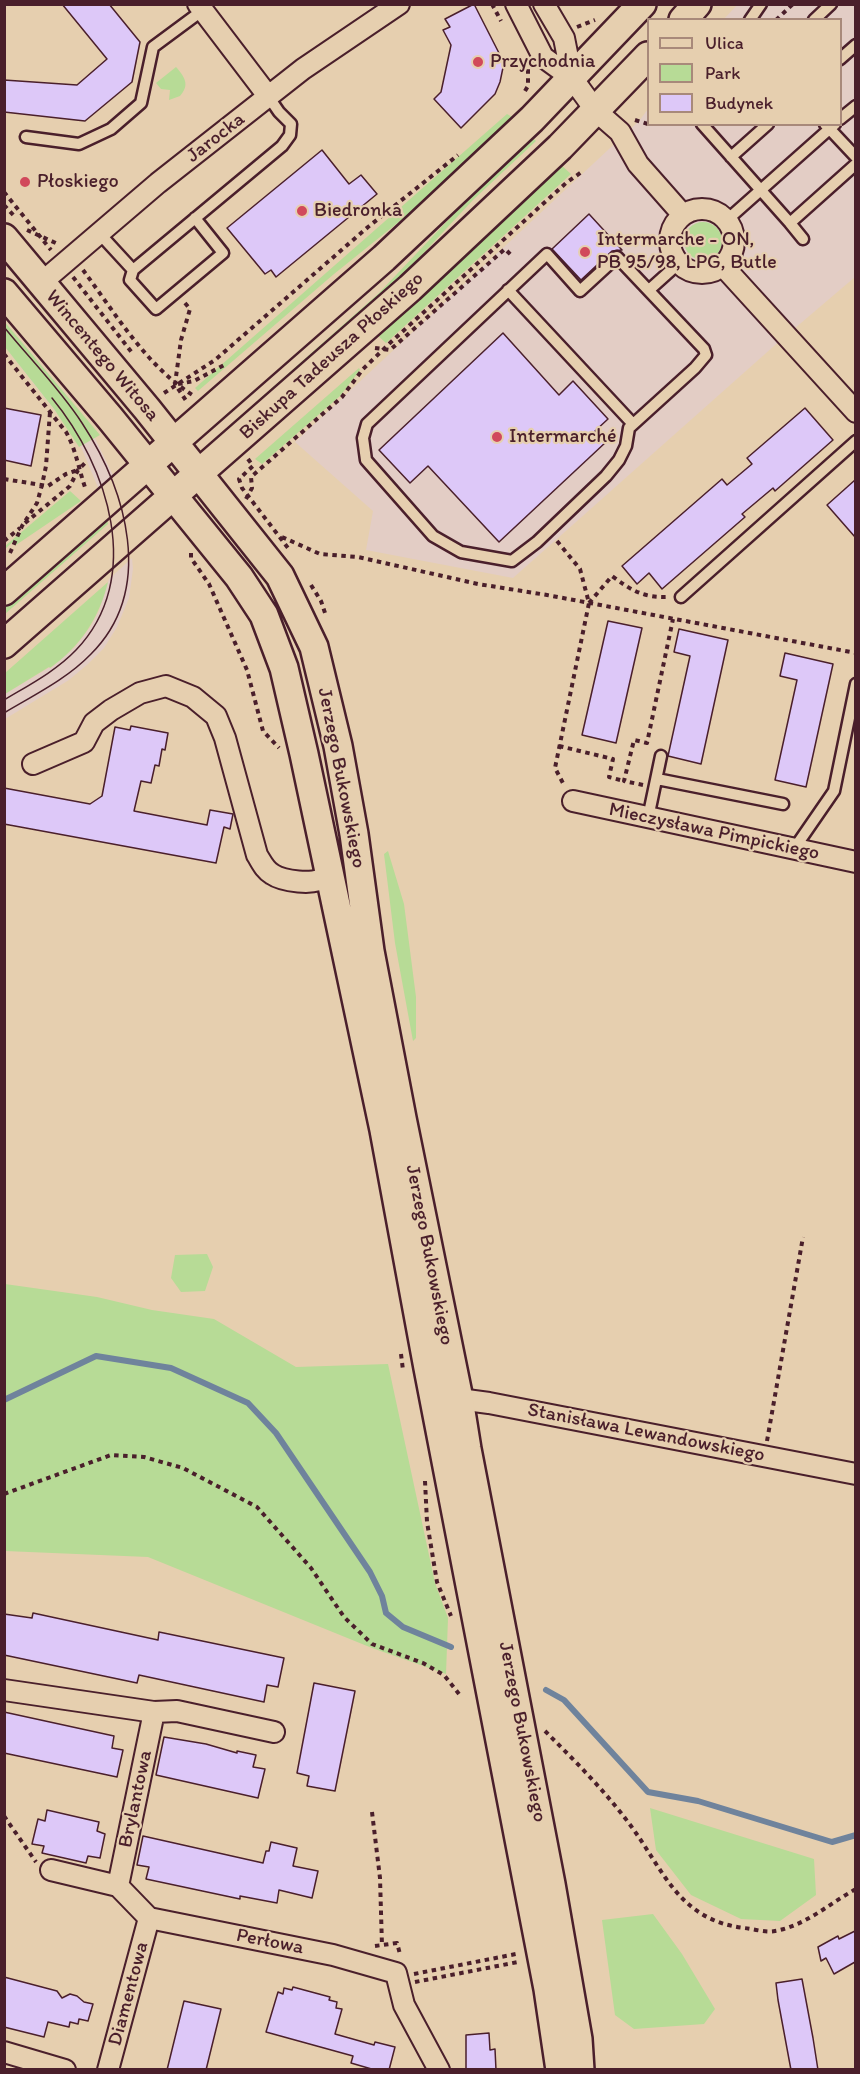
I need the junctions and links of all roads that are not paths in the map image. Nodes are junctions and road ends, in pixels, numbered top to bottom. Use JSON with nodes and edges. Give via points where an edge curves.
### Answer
{"nodes":[{"id":1,"x":399,"y":4,"type":"edge"},
{"id":2,"x":516,"y":4,"type":"edge"},
{"id":3,"x":544,"y":4,"type":"edge"},
{"id":4,"x":642,"y":4,"type":"edge"},
{"id":5,"x":697,"y":4,"type":"edge"},
{"id":6,"x":760,"y":4,"type":"edge"},
{"id":7,"x":831,"y":4,"type":"edge"},
{"id":8,"x":203,"y":6,"type":"edge"},
{"id":9,"x":685,"y":18,"type":"edge"},
{"id":10,"x":751,"y":18,"type":"edge"},
{"id":11,"x":816,"y":18,"type":"edge"},
{"id":12,"x":855,"y":45,"type":"edge"},
{"id":13,"x":647,"y":57,"type":"edge"},
{"id":14,"x":842,"y":57,"type":"edge"},
{"id":15,"x":572,"y":78,"type":"junction"},
{"id":16,"x":268,"y":96,"type":"junction"},
{"id":17,"x":855,"y":106,"type":"edge"},
{"id":18,"x":596,"y":111,"type":"junction"},
{"id":19,"x":842,"y":117,"type":"edge"},
{"id":20,"x":704,"y":126,"type":"edge"},
{"id":21,"x":766,"y":126,"type":"edge"},
{"id":22,"x":830,"y":126,"type":"edge"},
{"id":23,"x":26,"y":137,"type":"dead end"},
{"id":24,"x":731,"y":157,"type":"junction"},
{"id":25,"x":855,"y":157,"type":"edge"},
{"id":26,"x":855,"y":164,"type":"edge"},
{"id":27,"x":760,"y":190,"type":"junction"},
{"id":28,"x":683,"y":215,"type":"junction"},
{"id":29,"x":195,"y":218,"type":"junction"},
{"id":30,"x":727,"y":220,"type":"junction"},
{"id":31,"x":790,"y":223,"type":"junction"},
{"id":32,"x":16,"y":230,"type":"edge"},
{"id":33,"x":99,"y":233,"type":"junction"},
{"id":34,"x":803,"y":239,"type":"dead end"},
{"id":35,"x":679,"y":264,"type":"junction"},
{"id":36,"x":723,"y":266,"type":"junction"},
{"id":37,"x":133,"y":270,"type":"junction"},
{"id":38,"x":41,"y":283,"type":"junction"},
{"id":39,"x":508,"y":290,"type":"junction"},
{"id":40,"x":649,"y":290,"type":"junction"},
{"id":41,"x":4,"y":293,"type":"edge"},
{"id":42,"x":855,"y":412,"type":"edge"},
{"id":43,"x":633,"y":423,"type":"junction"},
{"id":44,"x":855,"y":441,"type":"edge"},
{"id":45,"x":174,"y":442,"type":"junction"},
{"id":46,"x":148,"y":466,"type":"junction"},
{"id":47,"x":198,"y":475,"type":"junction"},
{"id":48,"x":174,"y":496,"type":"junction"},
{"id":49,"x":4,"y":591,"type":"edge"},
{"id":50,"x":681,"y":597,"type":"road end"},
{"id":51,"x":4,"y":644,"type":"edge"},
{"id":52,"x":855,"y":684,"type":"edge"},
{"id":53,"x":661,"y":756,"type":"dead end"},
{"id":54,"x":33,"y":764,"type":"dead end"},
{"id":55,"x":656,"y":784,"type":"junction"},
{"id":56,"x":573,"y":801,"type":"road end"},
{"id":57,"x":783,"y":804,"type":"dead end"},
{"id":58,"x":648,"y":818,"type":"junction"},
{"id":59,"x":231,"y":822,"type":"dead end"},
{"id":60,"x":250,"y":827,"type":"junction"},
{"id":61,"x":794,"y":849,"type":"junction"},
{"id":62,"x":855,"y":862,"type":"edge"},
{"id":63,"x":329,"y":868,"type":"junction"},
{"id":64,"x":447,"y":1402,"type":"junction"},
{"id":65,"x":855,"y":1474,"type":"edge"},
{"id":66,"x":4,"y":1690,"type":"edge"},
{"id":67,"x":154,"y":1712,"type":"junction"},
{"id":68,"x":274,"y":1732,"type":"dead end"},
{"id":69,"x":51,"y":1870,"type":"road end"},
{"id":70,"x":118,"y":1886,"type":"junction"},
{"id":71,"x":149,"y":1918,"type":"junction"},
{"id":72,"x":4,"y":2052,"type":"edge"},
{"id":73,"x":65,"y":2070,"type":"edge"},
{"id":74,"x":108,"y":2070,"type":"edge"},
{"id":75,"x":439,"y":2070,"type":"edge"},
{"id":76,"x":560,"y":2070,"type":"edge"},
{"id":77,"x":580,"y":2070,"type":"edge"}],
"edges":[{"from":1,"to":16,"type":"street","name":"Jarocka"},
{"from":2,"to":15,"type":"street","via":[[543,57]]},
{"from":3,"to":15,"type":"street","via":[[564,38]]},
{"from":4,"to":15,"type":"street","name":"Biskupa Tadeusza Płoskiego"},
{"from":5,"to":9,"type":"street"},
{"from":6,"to":10,"type":"lane"},
{"from":7,"to":11,"type":"lane"},
{"from":8,"to":16,"type":"street"},
{"from":8,"to":23,"type":"lane","via":[[153,47],[141,103],[111,129],[79,144]]},
{"from":12,"to":14,"type":"lane"},
{"from":13,"to":18,"type":"street","name":"Biskupa Tadeusza Płoskiego"},
{"from":15,"to":18,"type":"street"},
{"from":15,"to":45,"type":"street","name":"Biskupa Tadeusza Płoskiego","via":[[384,258]]},
{"from":16,"to":29,"type":"lane","via":[[291,124],[290,135],[282,146]]},
{"from":16,"to":33,"type":"street","name":"Jarocka"},
{"from":17,"to":19,"type":"lane"},
{"from":18,"to":28,"type":"street","via":[[609,143],[638,164]]},
{"from":18,"to":47,"type":"street","name":"Biskupa Tadeusza Płoskiego","via":[[410,288]]},
{"from":20,"to":24,"type":"lane"},
{"from":21,"to":24,"type":"lane"},
{"from":22,"to":25,"type":"lane"},
{"from":22,"to":27,"type":"lane"},
{"from":24,"to":27,"type":"lane"},
{"from":26,"to":31,"type":"lane"},
{"from":27,"to":30,"type":"lane"},
{"from":27,"to":31,"type":"lane"},
{"from":28,"to":30,"type":"street","via":[[711,210]]},
{"from":28,"to":35,"type":"street","via":[[671,233],[670,244]]},
{"from":29,"to":37,"type":"lane"},
{"from":29,"to":37,"type":"lane","via":[[223,253],[156,309],[130,280]]},
{"from":30,"to":36,"type":"street","via":[[734,249]]},
{"from":31,"to":34,"type":"lane"},
{"from":32,"to":38,"type":"street","name":"Wincentego Witosa"},
{"from":33,"to":37,"type":"lane"},
{"from":33,"to":38,"type":"street","name":"Jarocka"},
{"from":35,"to":36,"type":"street","via":[[696,273]]},
{"from":35,"to":40,"type":"lane"},
{"from":36,"to":42,"type":"street"},
{"from":38,"to":45,"type":"street","name":"Wincentego Witosa"},
{"from":39,"to":40,"type":"lane","via":[[547,254],[580,291],[618,257]]},
{"from":39,"to":43,"type":"lane"},
{"from":39,"to":43,"type":"lane","via":[[367,424],[363,438],[366,460],[433,536],[461,552],[512,561],[606,476],[619,460]]},
{"from":40,"to":43,"type":"lane","via":[[706,355]]},
{"from":41,"to":46,"type":"street","name":"Wincentego Witosa"},
{"from":44,"to":50,"type":"lane"},
{"from":45,"to":46,"type":"street","name":"Biskupa Tadeusza Płoskiego"},
{"from":45,"to":47,"type":"street","name":"Wincentego Witosa"},
{"from":46,"to":48,"type":"street","name":"Wincentego Witosa"},
{"from":46,"to":49,"type":"street","name":"Biskupa Tadeusza Płoskiego"},
{"from":47,"to":48,"type":"street","name":"Biskupa Tadeusza Płoskiego"},
{"from":47,"to":64,"type":"street","name":"Jerzego Bukowskiego","via":[[280,576],[314,647],[354,834],[370,951],[409,1153]]},
{"from":48,"to":51,"type":"street","name":"Biskupa Tadeusza Płoskiego"},
{"from":48,"to":63,"type":"street","name":"Jerzego Bukowskiego","via":[[264,615],[284,668]]},
{"from":52,"to":61,"type":"lane","via":[[834,791]]},
{"from":53,"to":55,"type":"lane"},
{"from":54,"to":60,"type":"street","via":[[84,742],[94,723],[111,710],[140,693],[166,686],[193,698],[216,716]]},
{"from":55,"to":57,"type":"lane"},
{"from":55,"to":58,"type":"lane"},
{"from":56,"to":58,"type":"street","name":"Mieczysława Pimpickiego"},
{"from":58,"to":61,"type":"street","name":"Mieczysława Pimpickiego"},
{"from":59,"to":60,"type":"street"},
{"from":60,"to":63,"type":"street","via":[[257,855],[265,869],[275,876],[292,881],[319,880]]},
{"from":61,"to":62,"type":"street","name":"Mieczysława Pimpickiego"},
{"from":63,"to":64,"type":"street","name":"Jerzego Bukowskiego"},
{"from":64,"to":65,"type":"street","name":"Stanisława Lewandowskiego","via":[[507,1406]]},
{"from":64,"to":76,"type":"street","name":"Jerzego Bukowskiego"},
{"from":64,"to":77,"type":"street","name":"Jerzego Bukowskiego","via":[[467,1449],[551,1884]]},
{"from":66,"to":67,"type":"street"},
{"from":67,"to":68,"type":"street","via":[[177,1711]]},
{"from":67,"to":70,"type":"street","name":"Brylantowa"},
{"from":69,"to":70,"type":"street"},
{"from":70,"to":71,"type":"street"},
{"from":71,"to":74,"type":"street","name":"Diamentowa"},
{"from":71,"to":75,"type":"street","name":"Perłowa","via":[[333,1954],[396,1973],[404,2005]]},
{"from":72,"to":73,"type":"street"}]}
